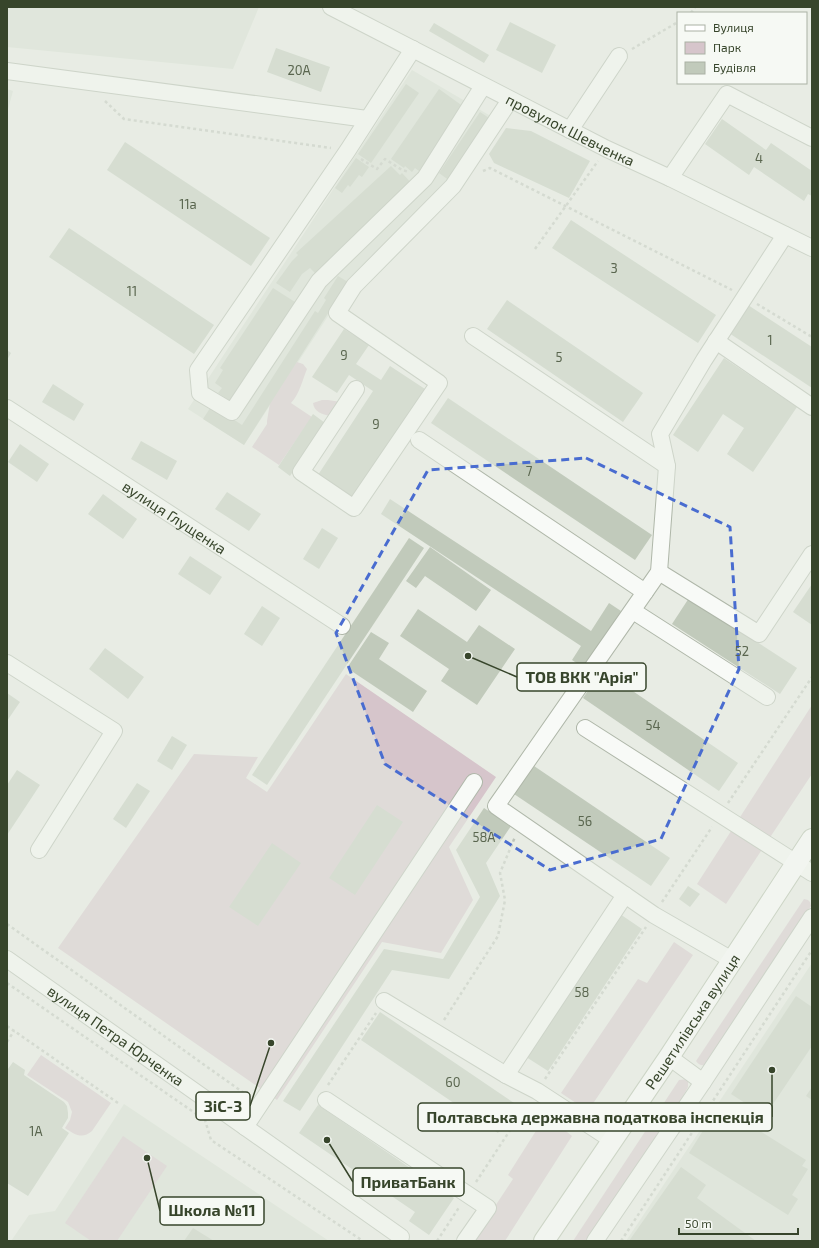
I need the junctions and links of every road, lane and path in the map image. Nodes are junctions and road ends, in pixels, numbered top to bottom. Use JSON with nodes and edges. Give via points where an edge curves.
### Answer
{"nodes":[{"id":1,"x":331,"y":7,"type":"edge"},
{"id":2,"x":677,"y":23,"type":"edge"},
{"id":3,"x":413,"y":49,"type":"junction"},
{"id":4,"x":619,"y":56,"type":"joint"},
{"id":5,"x":7,"y":72,"type":"edge"},
{"id":6,"x":484,"y":86,"type":"junction"},
{"id":7,"x":510,"y":100,"type":"junction"},
{"id":8,"x":367,"y":119,"type":"junction"},
{"id":9,"x":570,"y":130,"type":"junction"},
{"id":10,"x":812,"y":138,"type":"edge"},
{"id":11,"x":607,"y":149,"type":"junction"},
{"id":12,"x":670,"y":178,"type":"junction"},
{"id":13,"x":785,"y":235,"type":"junction"},
{"id":14,"x":812,"y":248,"type":"edge"},
{"id":15,"x":536,"y":249,"type":"dead end"},
{"id":16,"x":473,"y":336,"type":"dead end"},
{"id":17,"x":716,"y":341,"type":"junction"},
{"id":18,"x":356,"y":389,"type":"dead end"},
{"id":19,"x":812,"y":407,"type":"edge"},
{"id":20,"x":7,"y":408,"type":"edge"},
{"id":21,"x":420,"y":440,"type":"dead end"},
{"id":22,"x":667,"y":466,"type":"junction"},
{"id":23,"x":812,"y":554,"type":"edge"},
{"id":24,"x":659,"y":572,"type":"junction"},
{"id":25,"x":645,"y":592,"type":"junction"},
{"id":26,"x":633,"y":611,"type":"junction"},
{"id":27,"x":342,"y":626,"type":"dead end"},
{"id":28,"x":7,"y":663,"type":"edge"},
{"id":29,"x":812,"y":677,"type":"edge"},
{"id":30,"x":767,"y":697,"type":"dead end"},
{"id":31,"x":585,"y":728,"type":"dead end"},
{"id":32,"x":474,"y":782,"type":"dead end"},
{"id":33,"x":720,"y":815,"type":"junction"},
{"id":34,"x":521,"y":824,"type":"junction"},
{"id":35,"x":812,"y":839,"type":"edge"},
{"id":36,"x":39,"y":850,"type":"dead end"},
{"id":37,"x":804,"y":868,"type":"edge"},
{"id":38,"x":625,"y":896,"type":"junction"},
{"id":39,"x":654,"y":915,"type":"junction"},
{"id":40,"x":812,"y":917,"type":"edge"},
{"id":41,"x":7,"y":924,"type":"edge"},
{"id":42,"x":812,"y":950,"type":"edge"},
{"id":43,"x":7,"y":959,"type":"edge"},
{"id":44,"x":732,"y":960,"type":"junction"},
{"id":45,"x":7,"y":983,"type":"edge"},
{"id":46,"x":384,"y":1001,"type":"joint"},
{"id":47,"x":7,"y":1026,"type":"edge"},
{"id":48,"x":14,"y":1031,"type":"junction"},
{"id":49,"x":436,"y":1033,"type":"junction"},
{"id":50,"x":7,"y":1042,"type":"edge"},
{"id":51,"x":669,"y":1057,"type":"junction"},
{"id":52,"x":506,"y":1075,"type":"junction"},
{"id":53,"x":703,"y":1082,"type":"junction"},
{"id":54,"x":536,"y":1091,"type":"junction"},
{"id":55,"x":326,"y":1100,"type":"joint"},
{"id":56,"x":118,"y":1103,"type":"dead end"},
{"id":57,"x":260,"y":1104,"type":"junction"},
{"id":58,"x":245,"y":1127,"type":"junction"},
{"id":59,"x":612,"y":1140,"type":"junction"},
{"id":60,"x":468,"y":1194,"type":"junction"},
{"id":61,"x":401,"y":1237,"type":"dead end"},
{"id":62,"x":363,"y":1241,"type":"edge"},
{"id":63,"x":437,"y":1241,"type":"edge"},
{"id":64,"x":465,"y":1241,"type":"edge"},
{"id":65,"x":544,"y":1241,"type":"edge"},
{"id":66,"x":595,"y":1241,"type":"edge"},
{"id":67,"x":621,"y":1241,"type":"edge"}],
"edges":[{"from":1,"to":3,"type":"street","name":"провулок Шевченка"},
{"from":2,"to":4,"type":"path"},
{"from":3,"to":6,"type":"street","name":"провулок Шевченка"},
{"from":3,"to":8,"type":"street"},
{"from":4,"to":9,"type":"street"},
{"from":5,"to":8,"type":"street"},
{"from":6,"to":7,"type":"street","name":"провулок Шевченка"},
{"from":6,"to":8,"type":"street","via":[[425,178],[319,281],[232,412],[200,393],[198,370]]},
{"from":7,"to":9,"type":"street","name":"провулок Шевченка"},
{"from":7,"to":18,"type":"street","via":[[453,186],[354,286],[337,314],[439,383],[354,508],[301,472]]},
{"from":9,"to":11,"type":"street","name":"провулок Шевченка"},
{"from":10,"to":12,"type":"street","via":[[727,94]]},
{"from":11,"to":12,"type":"street","name":"провулок Шевченка"},
{"from":11,"to":15,"type":"path"},
{"from":12,"to":13,"type":"street","name":"провулок Шевченка"},
{"from":13,"to":14,"type":"street","name":"провулок Шевченка"},
{"from":13,"to":17,"type":"street"},
{"from":16,"to":22,"type":"street"},
{"from":17,"to":19,"type":"street"},
{"from":17,"to":22,"type":"street","via":[[660,434]]},
{"from":20,"to":27,"type":"street","name":"вулиця Глущенка"},
{"from":21,"to":25,"type":"street"},
{"from":22,"to":24,"type":"street"},
{"from":23,"to":24,"type":"street","via":[[759,634]]},
{"from":24,"to":25,"type":"street"},
{"from":25,"to":26,"type":"street"},
{"from":26,"to":30,"type":"street"},
{"from":26,"to":34,"type":"street","via":[[496,806]]},
{"from":28,"to":36,"type":"street","via":[[114,731]]},
{"from":29,"to":33,"type":"path"},
{"from":31,"to":33,"type":"street"},
{"from":32,"to":57,"type":"street"},
{"from":33,"to":37,"type":"street"},
{"from":33,"to":39,"type":"path"},
{"from":34,"to":38,"type":"street"},
{"from":34,"to":49,"type":"path","via":[[500,872],[505,900],[498,936]]},
{"from":35,"to":37,"type":"main road","name":"Решетилівська вулиця"},
{"from":37,"to":44,"type":"main road","name":"Решетилівська вулиця"},
{"from":38,"to":39,"type":"street"},
{"from":38,"to":52,"type":"street"},
{"from":39,"to":44,"type":"street"},
{"from":39,"to":54,"type":"path"},
{"from":40,"to":53,"type":"street"},
{"from":41,"to":57,"type":"path"},
{"from":42,"to":67,"type":"path"},
{"from":43,"to":58,"type":"street","name":"вулиця Петра Юрченка"},
{"from":44,"to":51,"type":"main road","name":"Решетилівська вулиця"},
{"from":45,"to":62,"type":"path","via":[[205,1120],[212,1140]]},
{"from":46,"to":49,"type":"street"},
{"from":46,"to":55,"type":"path","via":[[320,1096]]},
{"from":47,"to":48,"type":"path"},
{"from":48,"to":50,"type":"path"},
{"from":48,"to":56,"type":"path"},
{"from":49,"to":52,"type":"street"},
{"from":51,"to":53,"type":"street"},
{"from":51,"to":59,"type":"main road","name":"Решетилівська вулиця"},
{"from":52,"to":54,"type":"street"},
{"from":53,"to":66,"type":"street"},
{"from":54,"to":59,"type":"street"},
{"from":54,"to":60,"type":"path"},
{"from":55,"to":60,"type":"street"},
{"from":57,"to":58,"type":"street"},
{"from":58,"to":61,"type":"street","name":"вулиця Петра Юрченка"},
{"from":59,"to":65,"type":"main road","name":"Решетилівська вулиця"},
{"from":60,"to":63,"type":"path"},
{"from":60,"to":64,"type":"street","via":[[488,1208]]}]}
